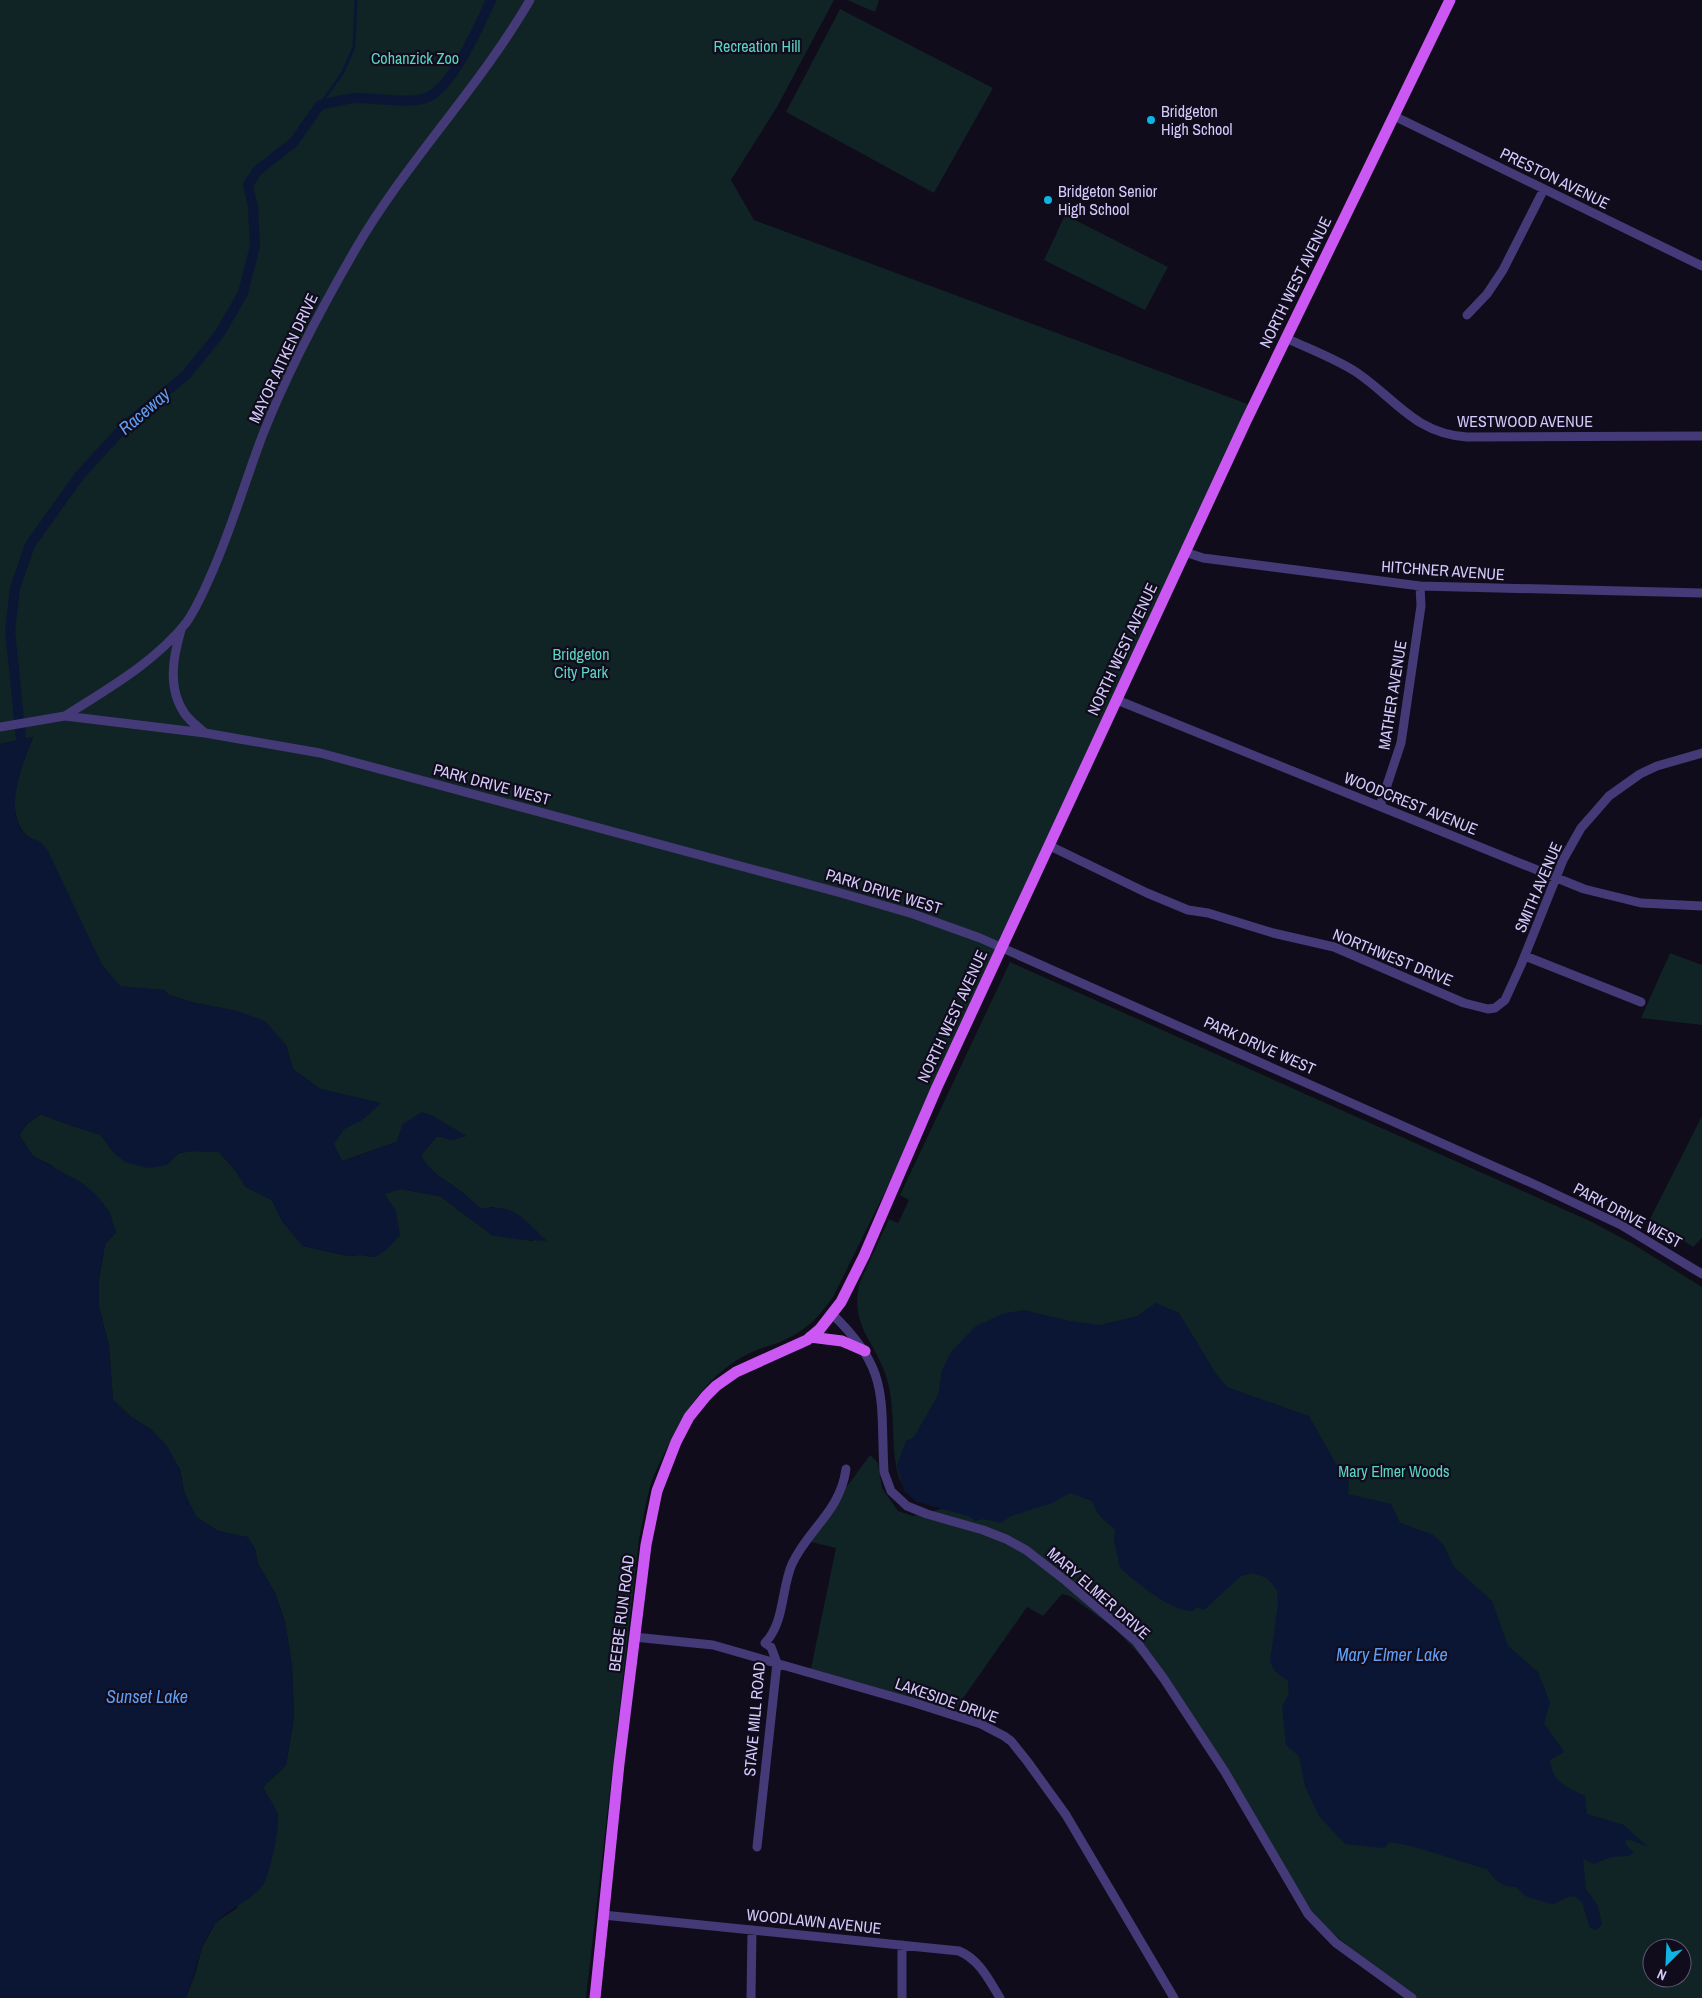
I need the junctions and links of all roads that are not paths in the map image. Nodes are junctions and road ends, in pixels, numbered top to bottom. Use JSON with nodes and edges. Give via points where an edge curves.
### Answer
{"nodes":[{"id":1,"x":530,"y":0,"type":"edge"},
{"id":2,"x":1450,"y":0,"type":"edge"},
{"id":3,"x":1394,"y":116,"type":"junction"},
{"id":4,"x":1544,"y":189,"type":"junction"},
{"id":5,"x":1702,"y":266,"type":"edge"},
{"id":6,"x":1467,"y":314,"type":"dead end"},
{"id":7,"x":1286,"y":338,"type":"junction"},
{"id":8,"x":1702,"y":436,"type":"edge"},
{"id":9,"x":1185,"y":552,"type":"junction"},
{"id":10,"x":1420,"y":586,"type":"junction"},
{"id":11,"x":1702,"y":593,"type":"edge"},
{"id":12,"x":182,"y":628,"type":"junction"},
{"id":13,"x":1116,"y":700,"type":"junction"},
{"id":14,"x":65,"y":716,"type":"junction"},
{"id":15,"x":4,"y":726,"type":"edge"},
{"id":16,"x":205,"y":733,"type":"junction"},
{"id":17,"x":1702,"y":753,"type":"edge"},
{"id":18,"x":1380,"y":806,"type":"junction"},
{"id":19,"x":1050,"y":846,"type":"junction"},
{"id":20,"x":1556,"y":878,"type":"junction"},
{"id":21,"x":1702,"y":906,"type":"edge"},
{"id":22,"x":1002,"y":948,"type":"junction"},
{"id":23,"x":1525,"y":956,"type":"junction"},
{"id":24,"x":1641,"y":1002,"type":"dead end"},
{"id":25,"x":1702,"y":1274,"type":"edge"},
{"id":26,"x":832,"y":1314,"type":"junction"},
{"id":27,"x":810,"y":1337,"type":"junction"},
{"id":28,"x":865,"y":1351,"type":"junction"},
{"id":29,"x":846,"y":1469,"type":"dead end"},
{"id":30,"x":634,"y":1637,"type":"junction"},
{"id":31,"x":777,"y":1663,"type":"junction"},
{"id":32,"x":757,"y":1847,"type":"dead end"},
{"id":33,"x":603,"y":1915,"type":"junction"},
{"id":34,"x":752,"y":1930,"type":"junction"},
{"id":35,"x":902,"y":1945,"type":"junction"},
{"id":36,"x":595,"y":1998,"type":"edge"},
{"id":37,"x":751,"y":1998,"type":"edge"},
{"id":38,"x":902,"y":1998,"type":"edge"},
{"id":39,"x":1000,"y":1998,"type":"edge"},
{"id":40,"x":1174,"y":1998,"type":"edge"},
{"id":41,"x":1412,"y":1998,"type":"edge"}],
"edges":[{"from":1,"to":12,"type":"street","name":"MAYOR AITKEN DRIVE","via":[[500,48],[390,195],[334,286],[275,406],[218,561],[194,612]]},
{"from":2,"to":3,"type":"main road","name":"NORTH WEST AVENUE"},
{"from":3,"to":4,"type":"street","name":"PRESTON AVENUE"},
{"from":3,"to":7,"type":"main road","name":"NORTH WEST AVENUE"},
{"from":4,"to":5,"type":"street","name":"PRESTON AVENUE"},
{"from":4,"to":6,"type":"street","via":[[1503,270],[1487,294]]},
{"from":7,"to":8,"type":"street","name":"WESTWOOD AVENUE","via":[[1356,372],[1405,413],[1443,434],[1467,437]]},
{"from":7,"to":9,"type":"main road","name":"NORTH WEST AVENUE"},
{"from":9,"to":10,"type":"street","name":"HITCHNER AVENUE","via":[[1203,558]]},
{"from":9,"to":13,"type":"main road","name":"NORTH WEST AVENUE"},
{"from":10,"to":11,"type":"street","name":"HITCHNER AVENUE"},
{"from":10,"to":18,"type":"street","name":"MATHER AVENUE","via":[[1403,735]]},
{"from":12,"to":14,"type":"street","name":"MAYOR AITKEN DRIVE","via":[[149,659]]},
{"from":12,"to":16,"type":"street","via":[[174,659],[173,680],[181,708]]},
{"from":13,"to":18,"type":"street","name":"WOODCREST AVENUE"},
{"from":13,"to":19,"type":"main road","name":"NORTH WEST AVENUE"},
{"from":14,"to":15,"type":"street","name":"PARK DRIVE WEST"},
{"from":14,"to":16,"type":"street","name":"PARK DRIVE WEST"},
{"from":16,"to":22,"type":"street","name":"PARK DRIVE WEST","via":[[320,754],[763,871],[912,914]]},
{"from":17,"to":20,"type":"street","name":"SMITH AVENUE","via":[[1656,766],[1609,796],[1581,828]]},
{"from":18,"to":20,"type":"street","name":"WOODCREST AVENUE"},
{"from":19,"to":22,"type":"main road","name":"NORTH WEST AVENUE"},
{"from":19,"to":23,"type":"street","name":"NORTHWEST DRIVE","via":[[1178,907],[1334,947],[1475,1007],[1488,1009],[1505,1000]]},
{"from":20,"to":21,"type":"street","name":"WOODCREST AVENUE","via":[[1584,889],[1640,903]]},
{"from":20,"to":23,"type":"street","name":"SMITH AVENUE"},
{"from":22,"to":25,"type":"street","name":"PARK DRIVE WEST","via":[[1543,1188],[1621,1225]]},
{"from":22,"to":26,"type":"main road","name":"NORTH WEST AVENUE","via":[[864,1256]]},
{"from":23,"to":24,"type":"street"},
{"from":26,"to":27,"type":"main road","name":"BEEBE RUN ROAD"},
{"from":26,"to":28,"type":"street","name":"MARY ELMER DRIVE"},
{"from":27,"to":28,"type":"main road","via":[[842,1341]]},
{"from":27,"to":30,"type":"main road","name":"BEEBE RUN ROAD","via":[[736,1372],[706,1396],[688,1419],[657,1490]]},
{"from":28,"to":41,"type":"street","name":"MARY ELMER DRIVE","via":[[873,1365],[882,1400],[886,1482],[901,1502],[927,1514],[983,1530],[1026,1550],[1136,1641],[1225,1772],[1308,1914],[1336,1943]]},
{"from":29,"to":31,"type":"street","name":"STAVE MILL ROAD","via":[[839,1495],[788,1574],[774,1630],[765,1643],[771,1647]]},
{"from":30,"to":31,"type":"street","name":"LAKESIDE DRIVE","via":[[713,1645]]},
{"from":30,"to":33,"type":"main road","name":"BEEBE RUN ROAD"},
{"from":31,"to":32,"type":"street","name":"STAVE MILL ROAD"},
{"from":31,"to":40,"type":"street","name":"LAKESIDE DRIVE","via":[[981,1724],[1010,1741],[1066,1815]]},
{"from":33,"to":34,"type":"street","name":"WOODLAWN AVENUE"},
{"from":33,"to":36,"type":"main road","name":"BEEBE RUN ROAD"},
{"from":34,"to":35,"type":"street","name":"WOODLAWN AVENUE"},
{"from":34,"to":37,"type":"street"},
{"from":35,"to":38,"type":"street"},
{"from":35,"to":39,"type":"street","name":"WOODLAWN AVENUE","via":[[965,1954],[988,1977]]}]}
